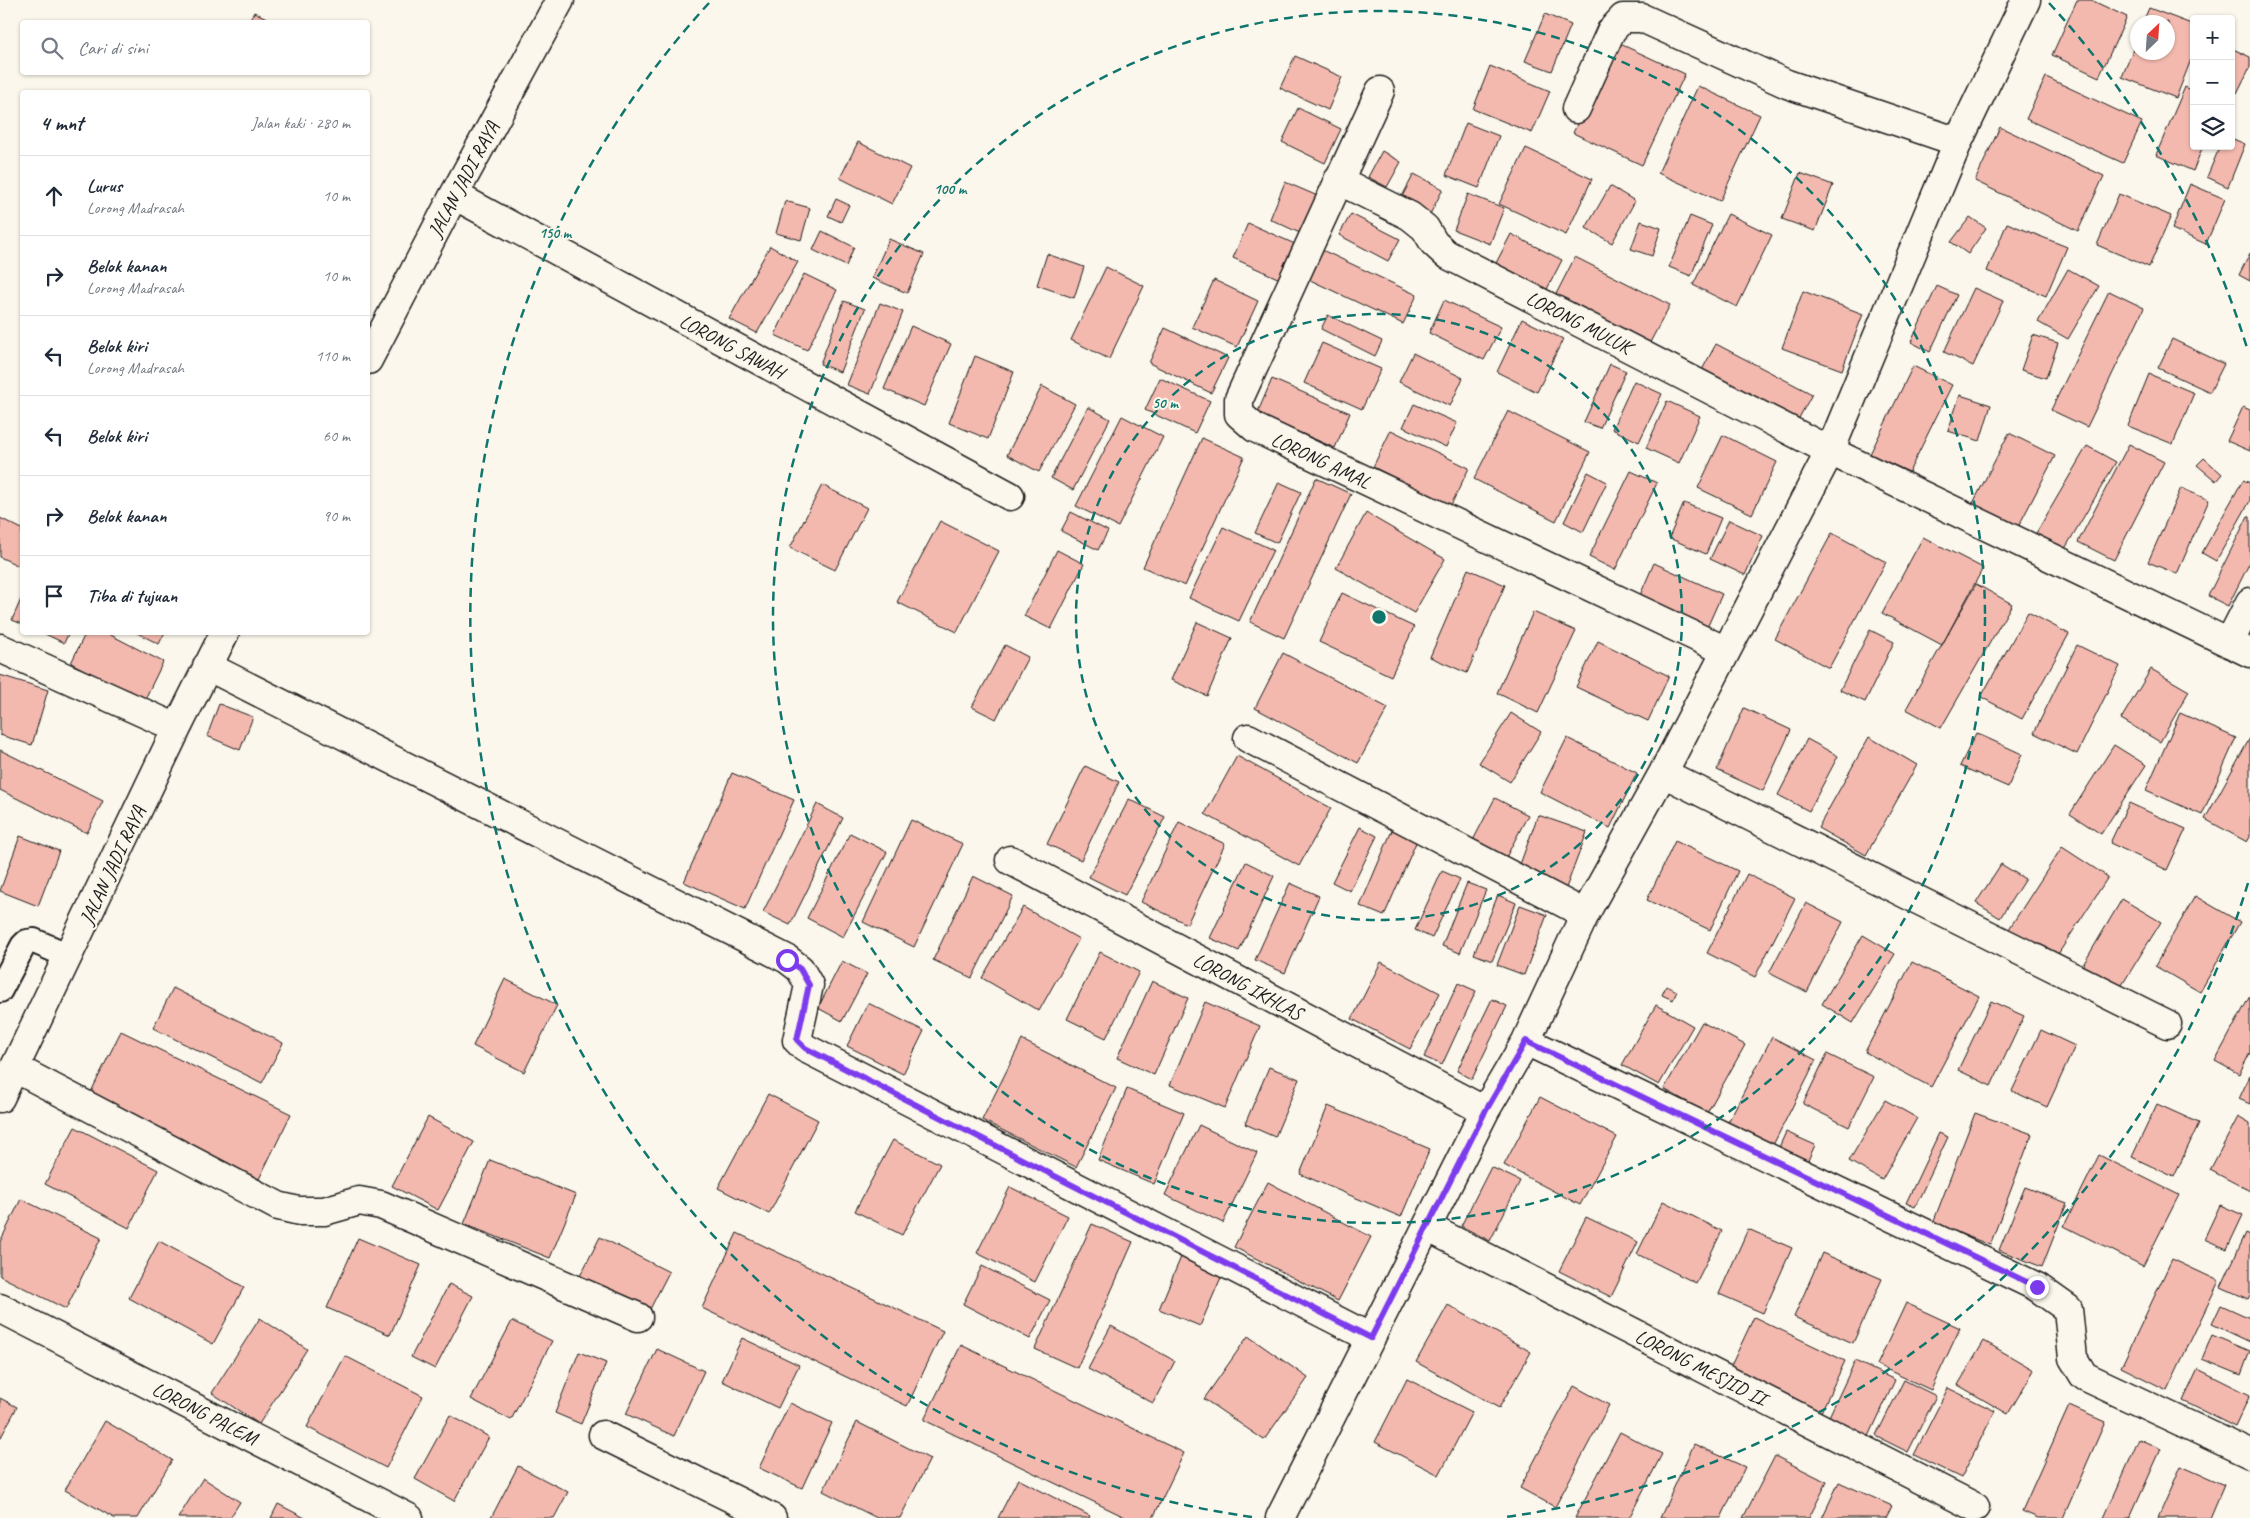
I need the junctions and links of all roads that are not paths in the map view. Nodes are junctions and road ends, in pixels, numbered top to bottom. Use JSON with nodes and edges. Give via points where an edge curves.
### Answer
{"nodes":[{"id":1,"x":560,"y":0,"type":"edge"},
{"id":2,"x":2026,"y":0,"type":"edge"},
{"id":3,"x":1380,"y":91,"type":"dead end"},
{"id":4,"x":1576,"y":109,"type":"dead end"},
{"id":5,"x":1958,"y":142,"type":"junction"},
{"id":6,"x":1338,"y":180,"type":"junction"},
{"id":7,"x":454,"y":195,"type":"junction"},
{"id":8,"x":370,"y":356,"type":"edge"},
{"id":9,"x":1830,"y":451,"type":"junction"},
{"id":10,"x":1010,"y":496,"type":"dead end"},
{"id":11,"x":2250,"y":602,"type":"edge"},
{"id":12,"x":223,"y":635,"type":"edge"},
{"id":13,"x":0,"y":648,"type":"edge"},
{"id":14,"x":2239,"y":648,"type":"edge"},
{"id":15,"x":1726,"y":651,"type":"junction"},
{"id":16,"x":207,"y":666,"type":"junction"},
{"id":17,"x":177,"y":728,"type":"junction"},
{"id":18,"x":1248,"y":738,"type":"dead end"},
{"id":19,"x":1664,"y":772,"type":"junction"},
{"id":20,"x":1010,"y":860,"type":"dead end"},
{"id":21,"x":1586,"y":914,"type":"junction"},
{"id":22,"x":69,"y":956,"type":"junction"},
{"id":23,"x":0,"y":990,"type":"edge"},
{"id":24,"x":2167,"y":1024,"type":"dead end"},
{"id":25,"x":1526,"y":1041,"type":"junction"},
{"id":26,"x":15,"y":1068,"type":"junction"},
{"id":27,"x":0,"y":1098,"type":"edge"},
{"id":28,"x":1485,"y":1112,"type":"junction"},
{"id":29,"x":1427,"y":1227,"type":"junction"},
{"id":30,"x":0,"y":1308,"type":"edge"},
{"id":31,"x":638,"y":1317,"type":"dead end"},
{"id":32,"x":1371,"y":1338,"type":"junction"},
{"id":33,"x":603,"y":1435,"type":"dead end"},
{"id":34,"x":2250,"y":1454,"type":"edge"},
{"id":35,"x":1975,"y":1507,"type":"dead end"},
{"id":36,"x":409,"y":1518,"type":"edge"},
{"id":37,"x":772,"y":1518,"type":"edge"},
{"id":38,"x":1280,"y":1518,"type":"edge"}],
"edges":[{"from":1,"to":7,"type":"street","name":"JALAN JADI RAYA"},
{"from":2,"to":5,"type":"street"},
{"from":3,"to":6,"type":"street","name":"LORONG AMAL"},
{"from":4,"to":5,"type":"street","via":[[1611,31],[1623,18],[1642,18],[1787,84]]},
{"from":5,"to":9,"type":"street"},
{"from":6,"to":9,"type":"street","name":"LORONG MULUK","via":[[1410,216],[1425,228],[1446,254]]},
{"from":6,"to":15,"type":"street","name":"LORONG AMAL","via":[[1239,399],[1239,414],[1255,428]]},
{"from":7,"to":8,"type":"street","name":"JALAN JADI RAYA"},
{"from":7,"to":10,"type":"street","name":"LORONG SAWAH"},
{"from":9,"to":14,"type":"street","name":"LORONG MULUK"},
{"from":9,"to":15,"type":"street"},
{"from":11,"to":14,"type":"street"},
{"from":12,"to":16,"type":"street","name":"JALAN JADI RAYA"},
{"from":13,"to":17,"type":"street"},
{"from":15,"to":19,"type":"street"},
{"from":16,"to":17,"type":"street","name":"JALAN JADI RAYA"},
{"from":16,"to":32,"type":"street","via":[[787,960],[800,969],[809,985],[797,1040],[805,1048]]},
{"from":17,"to":22,"type":"street","name":"JALAN JADI RAYA"},
{"from":18,"to":21,"type":"street"},
{"from":19,"to":21,"type":"street"},
{"from":19,"to":24,"type":"street"},
{"from":20,"to":28,"type":"street","name":"LORONG IKHLAS"},
{"from":21,"to":25,"type":"street"},
{"from":22,"to":23,"type":"lane","via":[[27,942]]},
{"from":22,"to":26,"type":"street","name":"JALAN JADI RAYA"},
{"from":25,"to":28,"type":"street"},
{"from":25,"to":34,"type":"street","via":[[2037,1287],[2068,1309],[2073,1358],[2084,1376]]},
{"from":26,"to":27,"type":"street","name":"JALAN JADI RAYA"},
{"from":26,"to":31,"type":"street","via":[[278,1206],[324,1212],[359,1201],[382,1205]]},
{"from":28,"to":29,"type":"street"},
{"from":29,"to":32,"type":"street"},
{"from":29,"to":35,"type":"street","name":"LORONG MESJID II"},
{"from":30,"to":36,"type":"street","name":"LORONG PALEM"},
{"from":32,"to":38,"type":"street"},
{"from":33,"to":37,"type":"street"}]}
